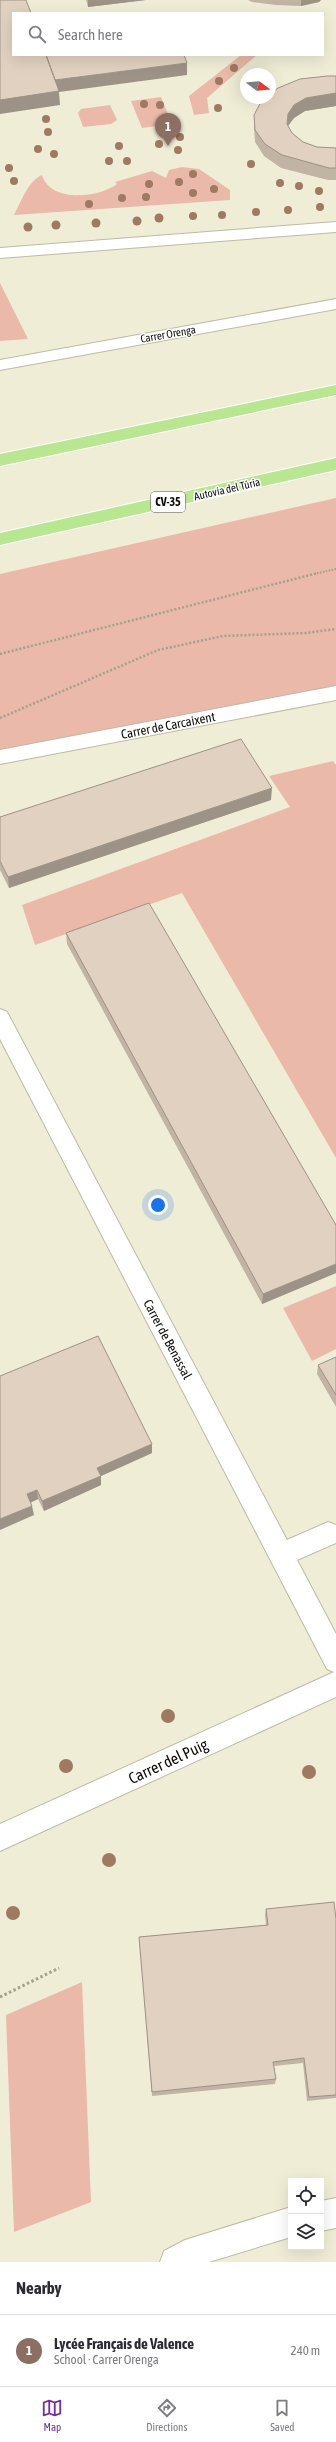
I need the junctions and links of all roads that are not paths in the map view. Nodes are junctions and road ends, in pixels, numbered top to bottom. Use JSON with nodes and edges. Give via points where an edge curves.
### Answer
{"nodes":[{"id":1,"x":336,"y":228,"type":"edge"},
{"id":2,"x":0,"y":253,"type":"edge"},
{"id":3,"x":336,"y":304,"type":"edge"},
{"id":4,"x":0,"y":365,"type":"edge"},
{"id":5,"x":336,"y":390,"type":"edge"},
{"id":6,"x":0,"y":460,"type":"edge"},
{"id":7,"x":336,"y":464,"type":"edge"},
{"id":8,"x":0,"y":539,"type":"edge"},
{"id":9,"x":336,"y":693,"type":"edge"},
{"id":10,"x":0,"y":757,"type":"edge"},
{"id":11,"x":0,"y":1018,"type":"edge"},
{"id":12,"x":328,"y":1534,"type":"dead end"},
{"id":13,"x":281,"y":1555,"type":"junction"},
{"id":14,"x":336,"y":1660,"type":"edge"},
{"id":15,"x":336,"y":1684,"type":"edge"},
{"id":16,"x":0,"y":1838,"type":"edge"},
{"id":17,"x":336,"y":2213,"type":"edge"},
{"id":18,"x":324,"y":2215,"type":"edge"},
{"id":19,"x":288,"y":2223,"type":"edge"},
{"id":20,"x":175,"y":2262,"type":"edge"}],
"edges":[{"from":1,"to":2,"type":"street"},
{"from":3,"to":4,"type":"street","name":"Carrer Orenga"},
{"from":5,"to":6,"type":"highway"},
{"from":7,"to":8,"type":"highway","name":"Autovia del Túria","number":"CV-35"},
{"from":9,"to":10,"type":"street","name":"Carrer de Carcaixent"},
{"from":11,"to":13,"type":"street","name":"Carrer de Benassal"},
{"from":12,"to":13,"type":"street"},
{"from":13,"to":14,"type":"street","name":"Carrer de Benassal"},
{"from":15,"to":16,"type":"street","name":"Carrer del Puig"},
{"from":17,"to":18,"type":"street"},
{"from":19,"to":20,"type":"street","via":[[196,2251]]}]}
